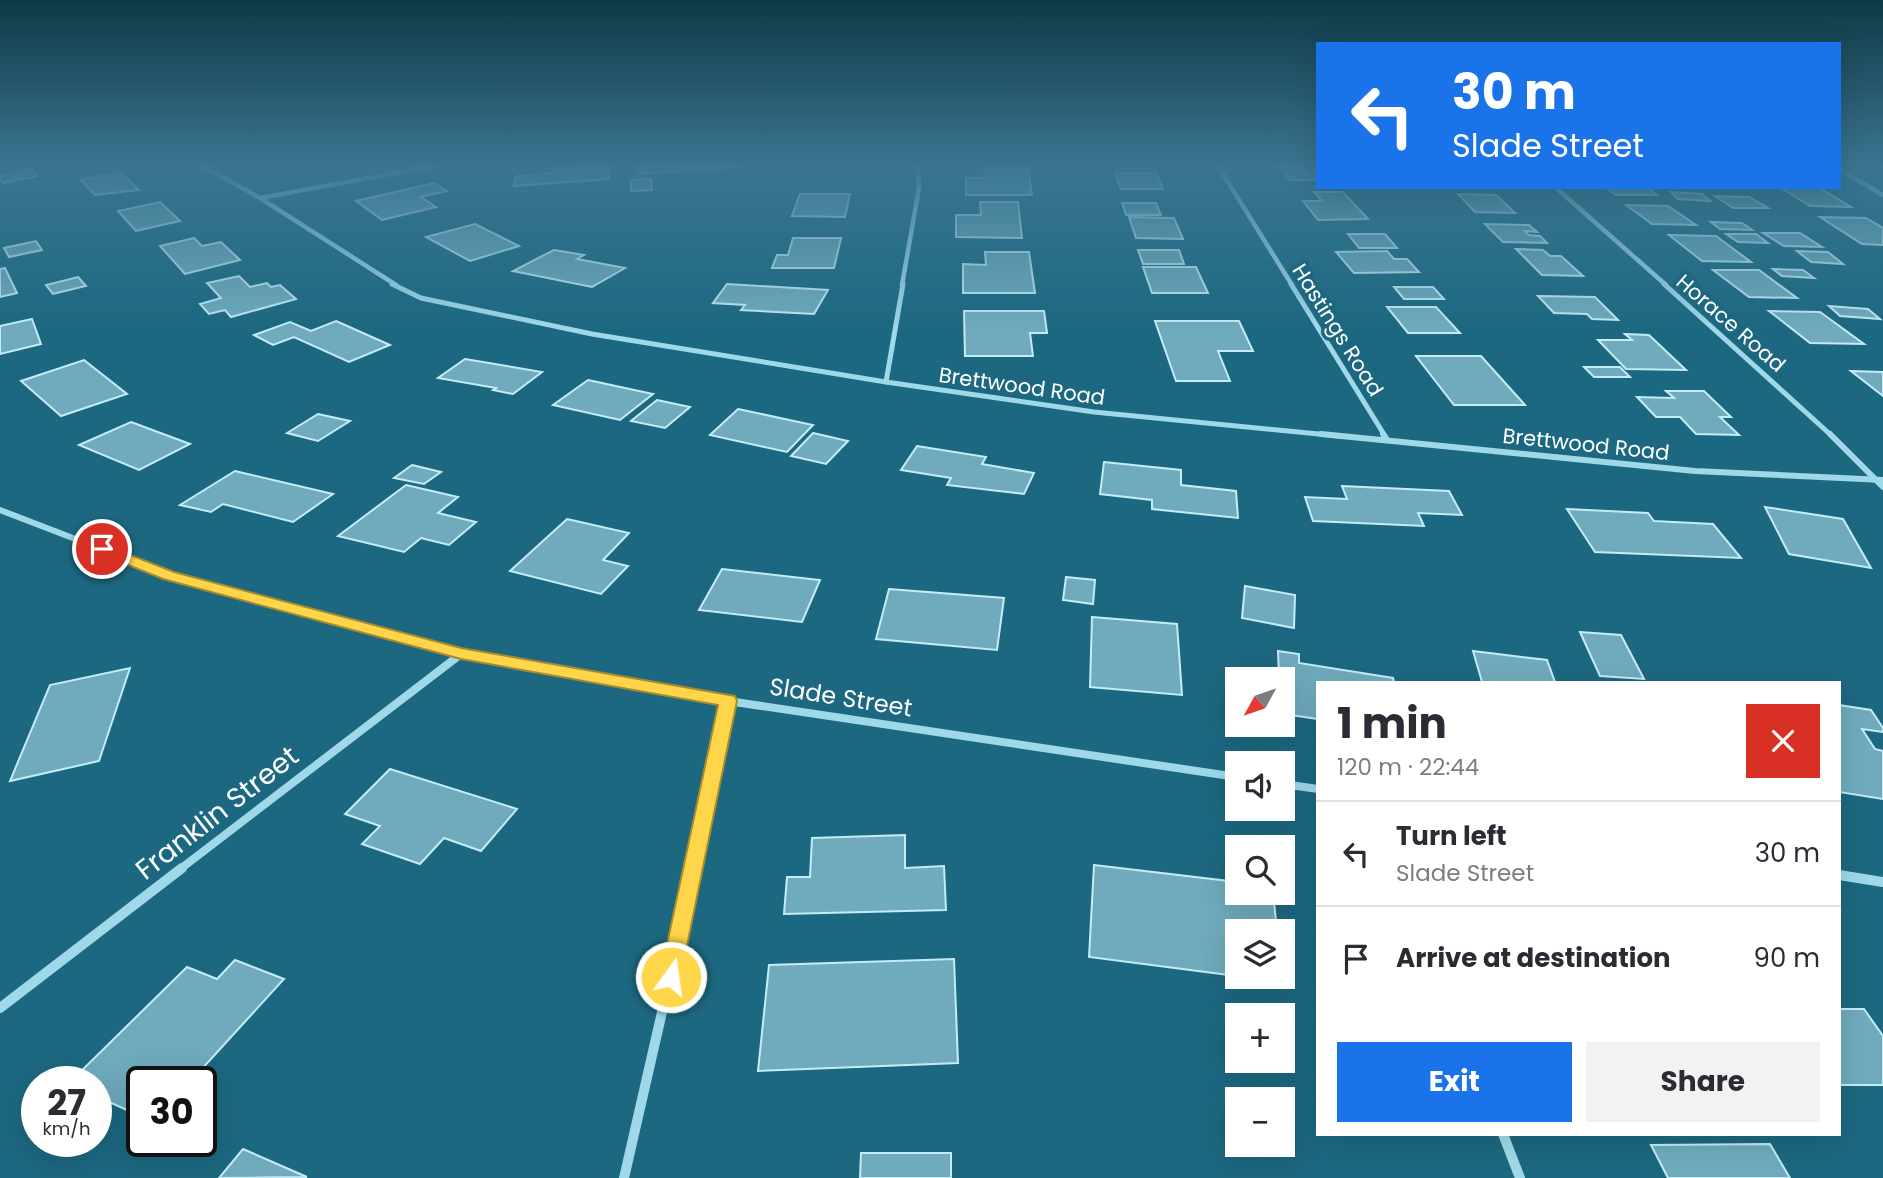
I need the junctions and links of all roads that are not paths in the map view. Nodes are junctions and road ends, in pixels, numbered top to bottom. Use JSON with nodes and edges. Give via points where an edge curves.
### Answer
{"nodes":[{"id":1,"x":295,"y":221,"type":"edge"},
{"id":2,"x":913,"y":221,"type":"edge"},
{"id":3,"x":1252,"y":221,"type":"edge"},
{"id":4,"x":1593,"y":221,"type":"edge"},
{"id":5,"x":886,"y":382,"type":"junction"},
{"id":6,"x":1387,"y":440,"type":"junction"},
{"id":7,"x":1882,"y":483,"type":"edge"},
{"id":8,"x":0,"y":510,"type":"edge"},
{"id":9,"x":461,"y":653,"type":"junction"},
{"id":10,"x":728,"y":701,"type":"junction"},
{"id":11,"x":1225,"y":775,"type":"edge"},
{"id":12,"x":1295,"y":786,"type":"edge"},
{"id":13,"x":1316,"y":789,"type":"edge"},
{"id":14,"x":1841,"y":875,"type":"edge"},
{"id":15,"x":1883,"y":882,"type":"edge"},
{"id":16,"x":0,"y":1008,"type":"edge"},
{"id":17,"x":1504,"y":1136,"type":"edge"},
{"id":18,"x":624,"y":1178,"type":"edge"},
{"id":19,"x":1520,"y":1178,"type":"edge"}],
"edges":[{"from":1,"to":5,"type":"street","name":"Brettwood Road","via":[[421,298],[592,334]]},
{"from":2,"to":5,"type":"street"},
{"from":3,"to":6,"type":"street","name":"Hastings Road"},
{"from":4,"to":7,"type":"street","name":"Horace Road"},
{"from":5,"to":6,"type":"street","name":"Brettwood Road","via":[[1094,412]]},
{"from":6,"to":7,"type":"street","name":"Brettwood Road","via":[[1695,471]]},
{"from":8,"to":9,"type":"street","name":"Slade Street","via":[[169,575]]},
{"from":9,"to":10,"type":"street","name":"Slade Street"},
{"from":9,"to":16,"type":"street","name":"Franklin Street"},
{"from":10,"to":11,"type":"street","name":"Slade Street"},
{"from":10,"to":18,"type":"street","via":[[683,927]]},
{"from":12,"to":13,"type":"street"},
{"from":14,"to":15,"type":"street"},
{"from":17,"to":19,"type":"street"}]}
